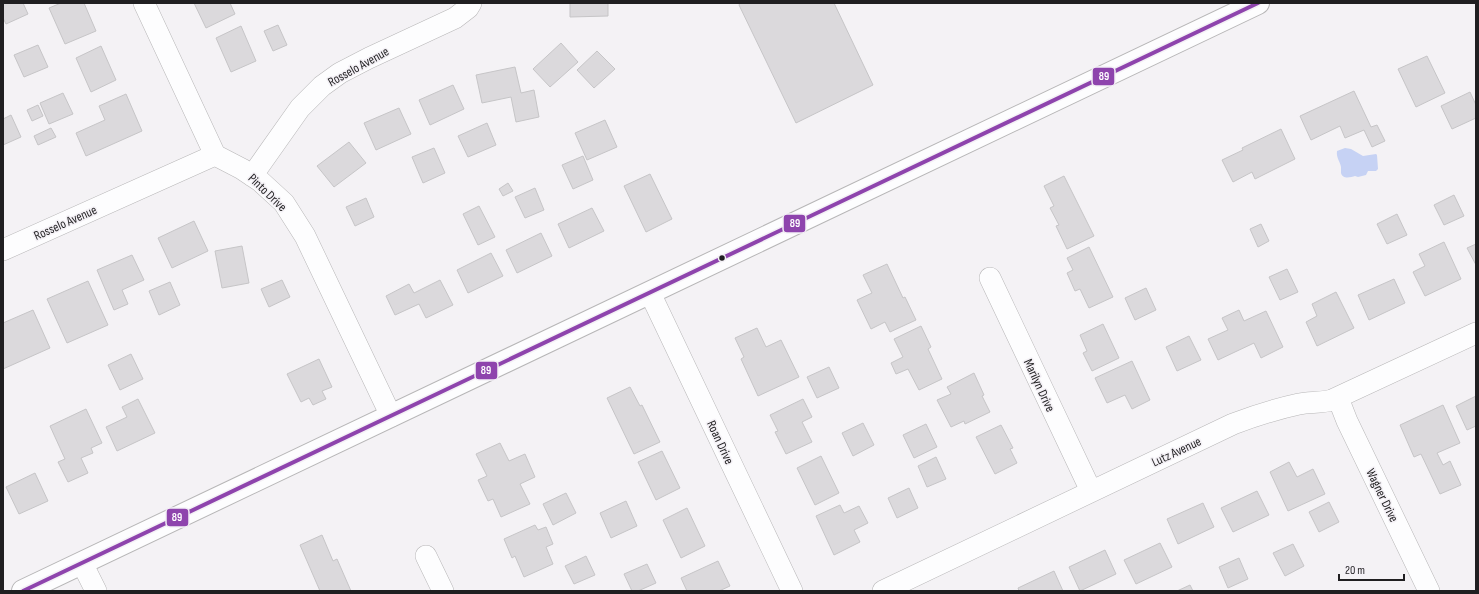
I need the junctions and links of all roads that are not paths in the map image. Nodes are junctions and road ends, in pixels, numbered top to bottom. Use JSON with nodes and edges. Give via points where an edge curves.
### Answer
{"nodes":[{"id":1,"x":144,"y":3,"type":"edge"},
{"id":2,"x":471,"y":3,"type":"edge"},
{"id":3,"x":1258,"y":3,"type":"edge"},
{"id":4,"x":215,"y":155,"type":"junction"},
{"id":5,"x":252,"y":176,"type":"junction"},
{"id":6,"x":3,"y":250,"type":"edge"},
{"id":7,"x":990,"y":278,"type":"dead end"},
{"id":8,"x":650,"y":293,"type":"junction"},
{"id":9,"x":1476,"y":333,"type":"edge"},
{"id":10,"x":1338,"y":398,"type":"junction"},
{"id":11,"x":391,"y":416,"type":"junction"},
{"id":12,"x":1091,"y":491,"type":"junction"},
{"id":13,"x":426,"y":556,"type":"dead end"},
{"id":14,"x":82,"y":563,"type":"junction"},
{"id":15,"x":23,"y":591,"type":"edge"},
{"id":16,"x":96,"y":591,"type":"edge"},
{"id":17,"x":443,"y":591,"type":"edge"},
{"id":18,"x":792,"y":591,"type":"edge"},
{"id":19,"x":883,"y":591,"type":"edge"},
{"id":20,"x":1429,"y":591,"type":"edge"}],
"edges":[{"from":1,"to":4,"type":"street"},
{"from":2,"to":5,"type":"street","name":"Rosselo Avenue","via":[[455,18],[363,61],[322,86],[300,108]]},
{"from":3,"to":8,"type":"main road"},
{"from":4,"to":5,"type":"street","name":"Pinto Drive","via":[[242,168]]},
{"from":4,"to":6,"type":"street","name":"Rosselo Avenue"},
{"from":5,"to":11,"type":"street","name":"Pinto Drive","via":[[284,203],[306,236]]},
{"from":7,"to":12,"type":"street","name":"Marilyn Drive"},
{"from":8,"to":11,"type":"main road"},
{"from":8,"to":18,"type":"street","name":"Roan Drive"},
{"from":9,"to":10,"type":"street","name":"Lutz Avenue"},
{"from":10,"to":12,"type":"street","name":"Lutz Avenue","via":[[1324,403],[1299,404],[1248,418]]},
{"from":10,"to":20,"type":"street","name":"Wagner Drive"},
{"from":11,"to":14,"type":"main road"},
{"from":12,"to":19,"type":"street","name":"Lutz Avenue"},
{"from":13,"to":17,"type":"street"},
{"from":14,"to":15,"type":"main road"},
{"from":14,"to":16,"type":"street"}]}
